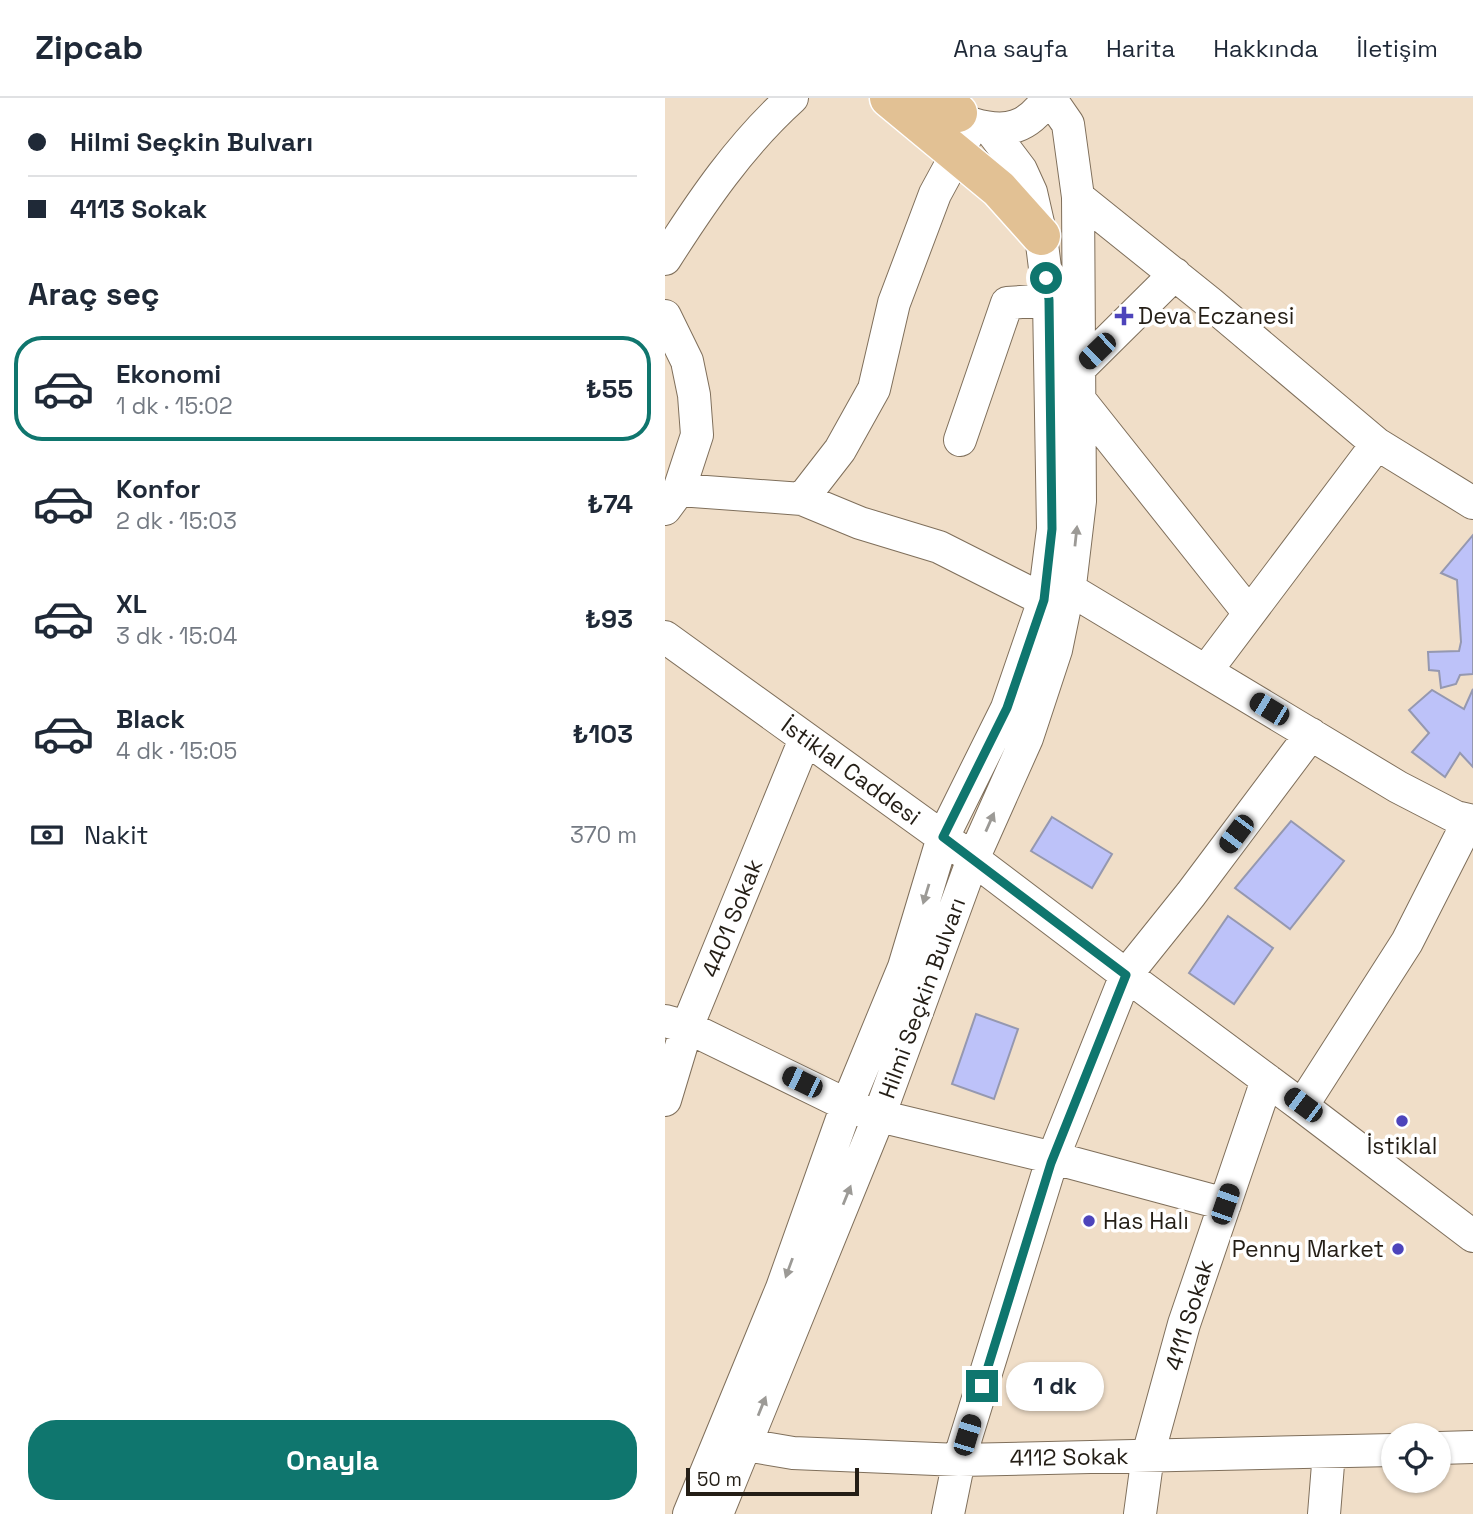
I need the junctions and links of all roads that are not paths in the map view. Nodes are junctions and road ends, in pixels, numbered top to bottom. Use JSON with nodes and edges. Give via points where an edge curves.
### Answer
{"nodes":[{"id":1,"x":792,"y":98,"type":"edge"},
{"id":2,"x":890,"y":98,"type":"edge"},
{"id":3,"x":1049,"y":98,"type":"edge"},
{"id":4,"x":965,"y":123,"type":"edge"},
{"id":5,"x":1078,"y":197,"type":"junction"},
{"id":6,"x":1041,"y":236,"type":"joint"},
{"id":7,"x":665,"y":259,"type":"edge"},
{"id":8,"x":1175,"y":274,"type":"junction"},
{"id":9,"x":1049,"y":300,"type":"junction"},
{"id":10,"x":665,"y":316,"type":"edge"},
{"id":11,"x":1078,"y":384,"type":"junction"},
{"id":12,"x":960,"y":440,"type":"dead end"},
{"id":13,"x":1377,"y":444,"type":"junction"},
{"id":14,"x":672,"y":499,"type":"edge"},
{"id":15,"x":802,"y":499,"type":"junction"},
{"id":16,"x":1473,"y":503,"type":"edge"},
{"id":17,"x":1056,"y":594,"type":"junction"},
{"id":18,"x":1249,"y":614,"type":"junction"},
{"id":19,"x":665,"y":637,"type":"edge"},
{"id":20,"x":1206,"y":671,"type":"junction"},
{"id":21,"x":1311,"y":734,"type":"junction"},
{"id":22,"x":805,"y":738,"type":"junction"},
{"id":23,"x":1471,"y":821,"type":"edge"},
{"id":24,"x":943,"y":837,"type":"junction"},
{"id":25,"x":973,"y":859,"type":"junction"},
{"id":26,"x":1126,"y":975,"type":"junction"},
{"id":27,"x":676,"y":1024,"type":"edge"},
{"id":28,"x":1267,"y":1080,"type":"junction"},
{"id":29,"x":665,"y":1100,"type":"edge"},
{"id":30,"x":848,"y":1105,"type":"junction"},
{"id":31,"x":1303,"y":1105,"type":"junction"},
{"id":32,"x":879,"y":1115,"type":"junction"},
{"id":33,"x":1053,"y":1158,"type":"junction"},
{"id":34,"x":1225,"y":1204,"type":"junction"},
{"id":35,"x":1473,"y":1236,"type":"edge"},
{"id":36,"x":746,"y":1445,"type":"junction"},
{"id":37,"x":1473,"y":1447,"type":"edge"},
{"id":38,"x":1451,"y":1448,"type":"edge"},
{"id":39,"x":1381,"y":1450,"type":"edge"},
{"id":40,"x":1329,"y":1452,"type":"junction"},
{"id":41,"x":1148,"y":1455,"type":"junction"},
{"id":42,"x":959,"y":1460,"type":"junction"},
{"id":43,"x":689,"y":1514,"type":"edge"},
{"id":44,"x":717,"y":1514,"type":"edge"},
{"id":45,"x":948,"y":1514,"type":"edge"},
{"id":46,"x":1140,"y":1514,"type":"edge"},
{"id":47,"x":1324,"y":1514,"type":"edge"}],
"edges":[{"from":1,"to":7,"type":"street","via":[[729,164]]},
{"from":2,"to":4,"type":"main road"},
{"from":3,"to":4,"type":"street","via":[[1024,123],[1007,128]]},
{"from":3,"to":5,"type":"street","name":"Hilmi Seçkin Bulvarı","via":[[1068,124]]},
{"from":4,"to":6,"type":"main road","via":[[999,189]]},
{"from":4,"to":15,"type":"street","via":[[894,303],[874,389],[840,450]]},
{"from":5,"to":8,"type":"street"},
{"from":5,"to":11,"type":"street","name":"Hilmi Seçkin Bulvarı"},
{"from":6,"to":9,"type":"street","name":"Hilmi Seçkin Bulvarı"},
{"from":8,"to":11,"type":"street"},
{"from":8,"to":13,"type":"street"},
{"from":9,"to":12,"type":"street","via":[[1007,303]]},
{"from":9,"to":17,"type":"street","name":"Hilmi Seçkin Bulvarı"},
{"from":10,"to":14,"type":"street","via":[[687,361],[697,435]]},
{"from":17,"to":11,"type":"street","name":"Hilmi Seçkin Bulvarı","one_way":true,"via":[[1072,577],[1080,501]]},
{"from":11,"to":18,"type":"street"},
{"from":13,"to":16,"type":"street"},
{"from":13,"to":18,"type":"street"},
{"from":14,"to":15,"type":"street"},
{"from":15,"to":17,"type":"street"},
{"from":17,"to":20,"type":"street"},
{"from":17,"to":24,"type":"street","name":"Hilmi Seçkin Bulvarı","via":[[1007,708]]},
{"from":25,"to":17,"type":"street","name":"Hilmi Seçkin Bulvarı","one_way":true,"via":[[1027,738],[1056,650]]},
{"from":18,"to":20,"type":"street"},
{"from":19,"to":22,"type":"street","name":"İstiklal Caddesi"},
{"from":20,"to":21,"type":"street"},
{"from":21,"to":23,"type":"street","via":[[1398,787]]},
{"from":21,"to":26,"type":"street"},
{"from":22,"to":24,"type":"street","name":"İstiklal Caddesi"},
{"from":22,"to":27,"type":"street","name":"4401 Sokak"},
{"from":23,"to":31,"type":"street","via":[[1407,942]]},
{"from":24,"to":25,"type":"street","name":"İstiklal Caddesi"},
{"from":24,"to":30,"type":"street","name":"Hilmi Seçkin Bulvarı","one_way":true,"via":[[904,967]]},
{"from":25,"to":26,"type":"street","name":"İstiklal Caddesi"},
{"from":25,"to":32,"type":"street","name":"Hilmi Seçkin Bulvarı"},
{"from":26,"to":28,"type":"street","name":"İstiklal Caddesi"},
{"from":26,"to":33,"type":"street"},
{"from":27,"to":29,"type":"street","name":"4401 Sokak"},
{"from":27,"to":30,"type":"street"},
{"from":28,"to":31,"type":"street","name":"İstiklal Caddesi"},
{"from":28,"to":34,"type":"street","name":"4111 Sokak"},
{"from":30,"to":32,"type":"street"},
{"from":30,"to":43,"type":"street","name":"Hilmi Seçkin Bulvarı","one_way":true,"via":[[782,1288]]},
{"from":31,"to":35,"type":"street","name":"İstiklal Caddesi"},
{"from":32,"to":33,"type":"street"},
{"from":36,"to":32,"type":"street","name":"Hilmi Seçkin Bulvarı","one_way":true},
{"from":33,"to":34,"type":"street"},
{"from":33,"to":42,"type":"street"},
{"from":34,"to":41,"type":"street","name":"4111 Sokak","via":[[1184,1324]]},
{"from":36,"to":42,"type":"street","name":"4112 Sokak","via":[[793,1453]]},
{"from":36,"to":44,"type":"street","name":"Hilmi Seçkin Bulvarı"},
{"from":37,"to":38,"type":"street"},
{"from":39,"to":40,"type":"street","name":"4112 Sokak"},
{"from":40,"to":41,"type":"street","name":"4112 Sokak"},
{"from":40,"to":47,"type":"street"},
{"from":41,"to":42,"type":"street","name":"4112 Sokak"},
{"from":41,"to":46,"type":"street","name":"4111 Sokak"},
{"from":42,"to":45,"type":"street"}]}
